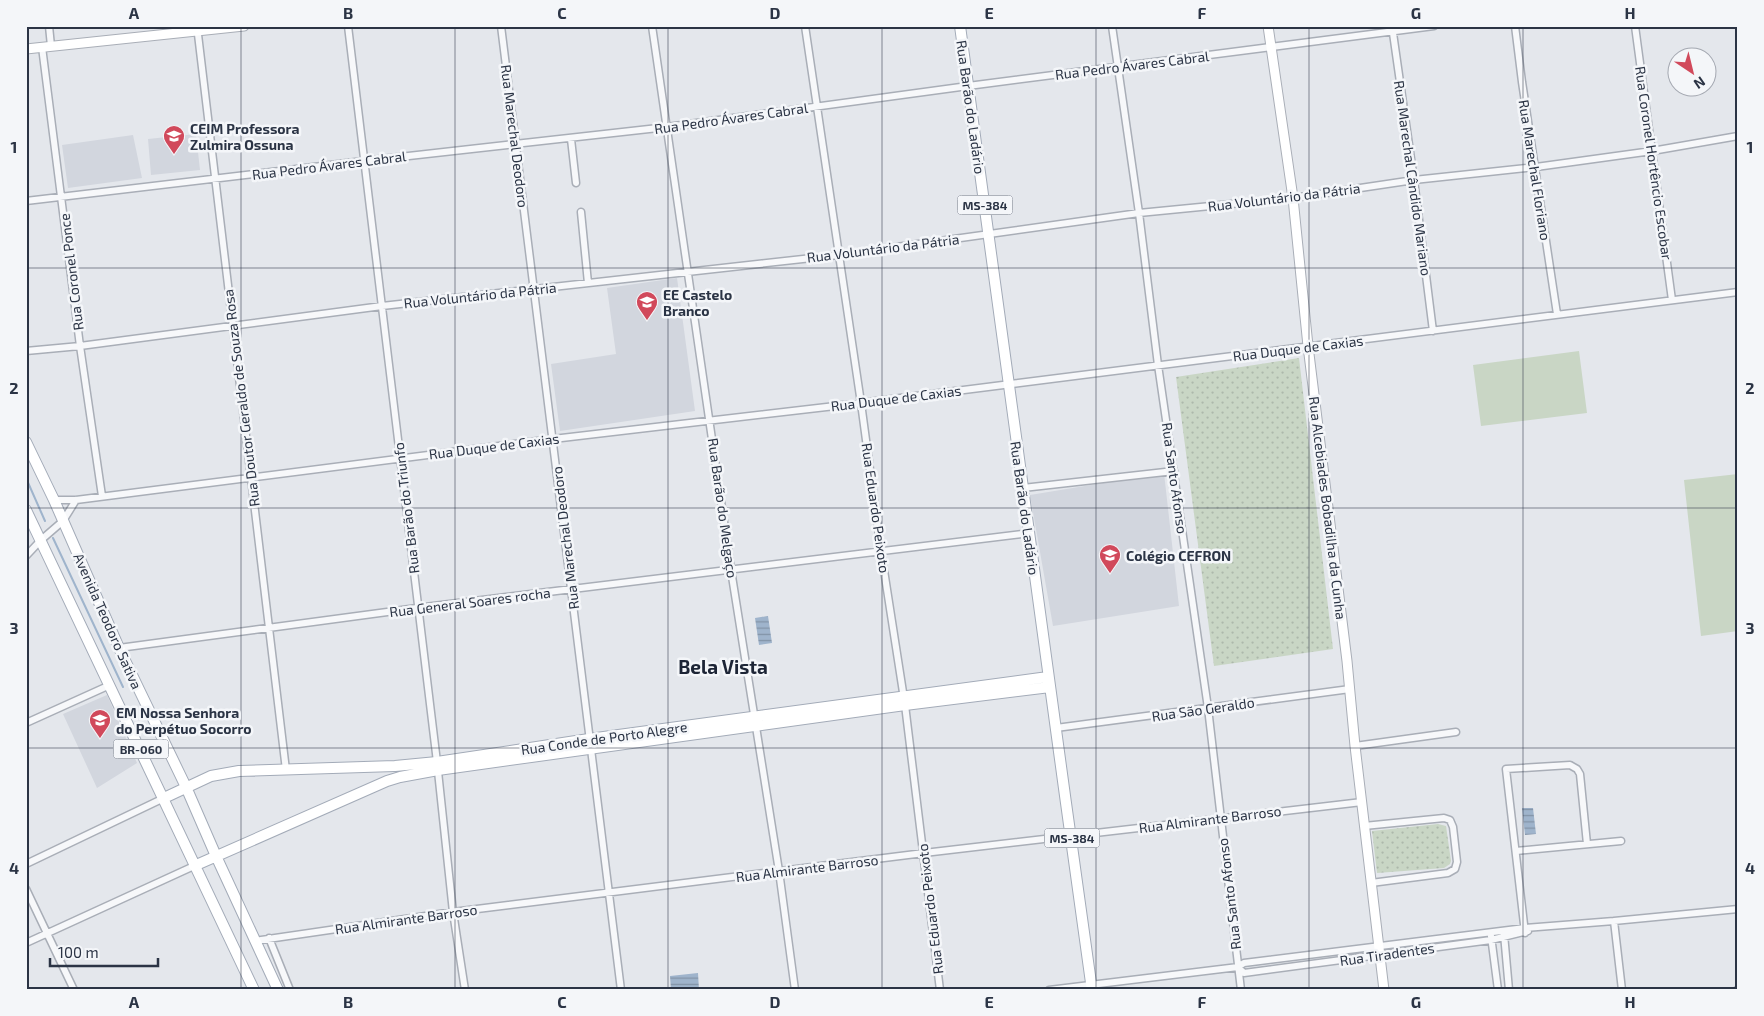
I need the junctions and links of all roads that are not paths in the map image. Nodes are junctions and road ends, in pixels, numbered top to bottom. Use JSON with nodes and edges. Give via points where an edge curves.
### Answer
{"nodes":[{"id":1,"x":49,"y":26,"type":"edge"},
{"id":2,"x":244,"y":26,"type":"edge"},
{"id":3,"x":348,"y":26,"type":"edge"},
{"id":4,"x":502,"y":26,"type":"edge"},
{"id":5,"x":652,"y":26,"type":"edge"},
{"id":6,"x":805,"y":26,"type":"edge"},
{"id":7,"x":960,"y":26,"type":"edge"},
{"id":8,"x":1112,"y":26,"type":"edge"},
{"id":9,"x":1268,"y":26,"type":"edge"},
{"id":10,"x":1434,"y":26,"type":"edge"},
{"id":11,"x":1515,"y":26,"type":"edge"},
{"id":12,"x":1635,"y":26,"type":"edge"},
{"id":13,"x":197,"y":29,"type":"edge"},
{"id":14,"x":1392,"y":29,"type":"edge"},
{"id":15,"x":47,"y":47,"type":"junction"},
{"id":16,"x":1271,"y":48,"type":"junction"},
{"id":17,"x":26,"y":49,"type":"edge"},
{"id":18,"x":1118,"y":66,"type":"junction"},
{"id":19,"x":968,"y":86,"type":"junction"},
{"id":20,"x":816,"y":106,"type":"junction"},
{"id":21,"x":666,"y":127,"type":"junction"},
{"id":22,"x":1738,"y":136,"type":"edge"},
{"id":23,"x":571,"y":139,"type":"junction"},
{"id":24,"x":517,"y":144,"type":"junction"},
{"id":25,"x":1652,"y":151,"type":"junction"},
{"id":26,"x":364,"y":161,"type":"junction"},
{"id":27,"x":1536,"y":167,"type":"junction"},
{"id":28,"x":215,"y":179,"type":"junction"},
{"id":29,"x":1414,"y":180,"type":"junction"},
{"id":30,"x":576,"y":184,"type":"dead end"},
{"id":31,"x":62,"y":198,"type":"junction"},
{"id":32,"x":1293,"y":198,"type":"junction"},
{"id":33,"x":26,"y":201,"type":"edge"},
{"id":34,"x":581,"y":212,"type":"dead end"},
{"id":35,"x":1139,"y":213,"type":"junction"},
{"id":36,"x":989,"y":234,"type":"junction"},
{"id":37,"x":839,"y":255,"type":"junction"},
{"id":38,"x":688,"y":271,"type":"junction"},
{"id":39,"x":588,"y":282,"type":"junction"},
{"id":40,"x":534,"y":290,"type":"junction"},
{"id":41,"x":1738,"y":292,"type":"edge"},
{"id":42,"x":1672,"y":300,"type":"junction"},
{"id":43,"x":382,"y":306,"type":"junction"},
{"id":44,"x":1557,"y":314,"type":"junction"},
{"id":45,"x":232,"y":327,"type":"junction"},
{"id":46,"x":1433,"y":331,"type":"junction"},
{"id":47,"x":80,"y":346,"type":"junction"},
{"id":48,"x":1308,"y":346,"type":"junction"},
{"id":49,"x":26,"y":351,"type":"edge"},
{"id":50,"x":1158,"y":365,"type":"junction"},
{"id":51,"x":1007,"y":384,"type":"junction"},
{"id":52,"x":861,"y":403,"type":"junction"},
{"id":53,"x":710,"y":420,"type":"junction"},
{"id":54,"x":553,"y":439,"type":"junction"},
{"id":55,"x":26,"y":442,"type":"edge"},
{"id":56,"x":400,"y":458,"type":"junction"},
{"id":57,"x":1174,"y":471,"type":"junction"},
{"id":58,"x":250,"y":476,"type":"junction"},
{"id":59,"x":1023,"y":488,"type":"junction"},
{"id":60,"x":102,"y":496,"type":"junction"},
{"id":61,"x":54,"y":500,"type":"junction"},
{"id":62,"x":76,"y":500,"type":"junction"},
{"id":63,"x":26,"y":510,"type":"edge"},
{"id":64,"x":63,"y":521,"type":"junction"},
{"id":65,"x":1030,"y":533,"type":"junction"},
{"id":66,"x":41,"y":540,"type":"junction"},
{"id":67,"x":881,"y":551,"type":"junction"},
{"id":68,"x":26,"y":556,"type":"edge"},
{"id":69,"x":731,"y":570,"type":"junction"},
{"id":70,"x":571,"y":589,"type":"junction"},
{"id":71,"x":418,"y":608,"type":"junction"},
{"id":72,"x":268,"y":629,"type":"junction"},
{"id":73,"x":119,"y":648,"type":"junction"},
{"id":74,"x":1049,"y":682,"type":"junction"},
{"id":75,"x":110,"y":685,"type":"junction"},
{"id":76,"x":1350,"y":689,"type":"junction"},
{"id":77,"x":904,"y":700,"type":"junction"},
{"id":78,"x":1208,"y":708,"type":"junction"},
{"id":79,"x":756,"y":722,"type":"junction"},
{"id":80,"x":26,"y":723,"type":"edge"},
{"id":81,"x":1056,"y":728,"type":"junction"},
{"id":82,"x":1456,"y":732,"type":"dead end"},
{"id":83,"x":590,"y":744,"type":"junction"},
{"id":84,"x":1355,"y":746,"type":"junction"},
{"id":85,"x":438,"y":766,"type":"junction"},
{"id":86,"x":286,"y":770,"type":"junction"},
{"id":87,"x":186,"y":787,"type":"junction"},
{"id":88,"x":164,"y":798,"type":"junction"},
{"id":89,"x":1362,"y":802,"type":"junction"},
{"id":90,"x":1220,"y":818,"type":"junction"},
{"id":91,"x":1364,"y":826,"type":"junction"},
{"id":92,"x":1072,"y":835,"type":"junction"},
{"id":93,"x":1621,"y":841,"type":"dead end"},
{"id":94,"x":1587,"y":844,"type":"junction"},
{"id":95,"x":1516,"y":851,"type":"junction"},
{"id":96,"x":924,"y":853,"type":"junction"},
{"id":97,"x":216,"y":856,"type":"junction"},
{"id":98,"x":26,"y":864,"type":"edge"},
{"id":99,"x":194,"y":866,"type":"junction"},
{"id":100,"x":779,"y":871,"type":"junction"},
{"id":101,"x":1371,"y":883,"type":"junction"},
{"id":102,"x":26,"y":889,"type":"edge"},
{"id":103,"x":609,"y":892,"type":"junction"},
{"id":104,"x":1738,"y":909,"type":"edge"},
{"id":105,"x":453,"y":912,"type":"junction"},
{"id":106,"x":1614,"y":921,"type":"junction"},
{"id":107,"x":1525,"y":930,"type":"junction"},
{"id":108,"x":48,"y":933,"type":"junction"},
{"id":109,"x":1504,"y":934,"type":"junction"},
{"id":110,"x":1491,"y":936,"type":"junction"},
{"id":111,"x":269,"y":938,"type":"junction"},
{"id":112,"x":254,"y":941,"type":"junction"},
{"id":113,"x":26,"y":943,"type":"edge"},
{"id":114,"x":1379,"y":945,"type":"junction"},
{"id":115,"x":1380,"y":955,"type":"junction"},
{"id":116,"x":1238,"y":967,"type":"junction"},
{"id":117,"x":1092,"y":987,"type":"edge"},
{"id":118,"x":74,"y":990,"type":"edge"},
{"id":119,"x":254,"y":990,"type":"edge"},
{"id":120,"x":278,"y":990,"type":"edge"},
{"id":121,"x":290,"y":990,"type":"edge"},
{"id":122,"x":465,"y":990,"type":"edge"},
{"id":123,"x":621,"y":990,"type":"edge"},
{"id":124,"x":795,"y":990,"type":"edge"},
{"id":125,"x":940,"y":990,"type":"edge"},
{"id":126,"x":1049,"y":990,"type":"edge"},
{"id":127,"x":1241,"y":990,"type":"edge"},
{"id":128,"x":1384,"y":990,"type":"edge"},
{"id":129,"x":1498,"y":990,"type":"edge"},
{"id":130,"x":1509,"y":990,"type":"edge"},
{"id":131,"x":1622,"y":990,"type":"edge"}],
"edges":[{"from":1,"to":15,"type":"street","name":"Rua Coronel Ponce"},
{"from":2,"to":13,"type":"street"},
{"from":3,"to":26,"type":"street","name":"Rua Barão do Triunfo"},
{"from":4,"to":24,"type":"street","name":"Rua Marechal Deodoro"},
{"from":5,"to":21,"type":"street","name":"Rua Barão do Melgaço"},
{"from":6,"to":20,"type":"street","name":"Rua Eduardo Peixoto"},
{"from":7,"to":19,"type":"main road","name":"Rua Barão do Ladário","number":"MS-384"},
{"from":8,"to":18,"type":"street","name":"Rua Santo Afonso"},
{"from":9,"to":16,"type":"street","name":"Rua Alcebiades Bobadilha da Cunha"},
{"from":10,"to":14,"type":"street","name":"Rua Pedro Ávares Cabral"},
{"from":11,"to":27,"type":"street","name":"Rua Marechal Floriano"},
{"from":12,"to":25,"type":"street","name":"Rua Coronel Hortêncio Escobar"},
{"from":13,"to":15,"type":"street"},
{"from":13,"to":28,"type":"street","name":"Rua Doutor Geraldo de Souza Rosa"},
{"from":14,"to":16,"type":"street","name":"Rua Pedro Ávares Cabral"},
{"from":14,"to":29,"type":"street","name":"Rua Marechal Cândido Mariano"},
{"from":15,"to":17,"type":"street"},
{"from":15,"to":31,"type":"street","name":"Rua Coronel Ponce"},
{"from":16,"to":18,"type":"street","name":"Rua Pedro Ávares Cabral"},
{"from":16,"to":32,"type":"street","name":"Rua Alcebiades Bobadilha da Cunha"},
{"from":18,"to":19,"type":"street","name":"Rua Pedro Ávares Cabral"},
{"from":18,"to":35,"type":"street","name":"Rua Santo Afonso"},
{"from":19,"to":20,"type":"street","name":"Rua Pedro Ávares Cabral"},
{"from":19,"to":36,"type":"main road","name":"Rua Barão do Ladário","number":"MS-384"},
{"from":20,"to":21,"type":"street","name":"Rua Pedro Ávares Cabral"},
{"from":20,"to":37,"type":"street","name":"Rua Eduardo Peixoto"},
{"from":21,"to":23,"type":"street","name":"Rua Pedro Ávares Cabral"},
{"from":21,"to":38,"type":"street","name":"Rua Barão do Melgaço"},
{"from":22,"to":25,"type":"street","name":"Rua Voluntário da Pátria"},
{"from":23,"to":24,"type":"street","name":"Rua Pedro Ávares Cabral"},
{"from":23,"to":30,"type":"street"},
{"from":24,"to":26,"type":"street","name":"Rua Pedro Ávares Cabral"},
{"from":24,"to":40,"type":"street","name":"Rua Marechal Deodoro"},
{"from":25,"to":27,"type":"street","name":"Rua Voluntário da Pátria"},
{"from":25,"to":42,"type":"street","name":"Rua Coronel Hortêncio Escobar"},
{"from":26,"to":28,"type":"street","name":"Rua Pedro Ávares Cabral"},
{"from":26,"to":43,"type":"street","name":"Rua Barão do Triunfo"},
{"from":27,"to":29,"type":"street","name":"Rua Voluntário da Pátria"},
{"from":27,"to":44,"type":"street","name":"Rua Marechal Floriano"},
{"from":28,"to":31,"type":"street","name":"Rua Pedro Ávares Cabral"},
{"from":28,"to":45,"type":"street","name":"Rua Doutor Geraldo de Souza Rosa"},
{"from":29,"to":32,"type":"street","name":"Rua Voluntário da Pátria"},
{"from":29,"to":46,"type":"street","name":"Rua Marechal Cândido Mariano"},
{"from":31,"to":33,"type":"street","name":"Rua Pedro Ávares Cabral"},
{"from":31,"to":47,"type":"street","name":"Rua Coronel Ponce"},
{"from":32,"to":35,"type":"street","name":"Rua Voluntário da Pátria"},
{"from":32,"to":48,"type":"street","name":"Rua Alcebiades Bobadilha da Cunha"},
{"from":34,"to":39,"type":"street"},
{"from":35,"to":36,"type":"street","name":"Rua Voluntário da Pátria"},
{"from":35,"to":50,"type":"street","name":"Rua Santo Afonso"},
{"from":36,"to":37,"type":"street","name":"Rua Voluntário da Pátria"},
{"from":36,"to":51,"type":"main road","name":"Rua Barão do Ladário","number":"MS-384"},
{"from":37,"to":38,"type":"street","name":"Rua Voluntário da Pátria"},
{"from":37,"to":52,"type":"street","name":"Rua Eduardo Peixoto"},
{"from":38,"to":39,"type":"street","name":"Rua Voluntário da Pátria"},
{"from":38,"to":53,"type":"street","name":"Rua Barão do Melgaço"},
{"from":39,"to":40,"type":"street","name":"Rua Voluntário da Pátria"},
{"from":40,"to":43,"type":"street","name":"Rua Voluntário da Pátria"},
{"from":40,"to":54,"type":"street","name":"Rua Marechal Deodoro"},
{"from":41,"to":42,"type":"street","name":"Rua Duque de Caxias"},
{"from":42,"to":44,"type":"street","name":"Rua Duque de Caxias"},
{"from":43,"to":45,"type":"street","name":"Rua Voluntário da Pátria"},
{"from":43,"to":56,"type":"street","name":"Rua Barão do Triunfo"},
{"from":44,"to":46,"type":"street","name":"Rua Duque de Caxias"},
{"from":45,"to":47,"type":"street","name":"Rua Voluntário da Pátria"},
{"from":45,"to":58,"type":"street","name":"Rua Doutor Geraldo de Souza Rosa"},
{"from":46,"to":48,"type":"street","name":"Rua Duque de Caxias"},
{"from":47,"to":49,"type":"street","name":"Rua Voluntário da Pátria"},
{"from":47,"to":60,"type":"street","name":"Rua Coronel Ponce"},
{"from":48,"to":50,"type":"street","name":"Rua Duque de Caxias"},
{"from":48,"to":76,"type":"street","name":"Rua Alcebiades Bobadilha da Cunha"},
{"from":50,"to":51,"type":"street","name":"Rua Duque de Caxias"},
{"from":50,"to":57,"type":"street","name":"Rua Santo Afonso"},
{"from":51,"to":52,"type":"street","name":"Rua Duque de Caxias"},
{"from":51,"to":59,"type":"main road","name":"Rua Barão do Ladário","number":"MS-384"},
{"from":52,"to":53,"type":"street","name":"Rua Duque de Caxias"},
{"from":52,"to":67,"type":"street","name":"Rua Eduardo Peixoto"},
{"from":53,"to":54,"type":"street","name":"Rua Duque de Caxias"},
{"from":53,"to":69,"type":"street","name":"Rua Barão do Melgaço"},
{"from":54,"to":56,"type":"street","name":"Rua Duque de Caxias"},
{"from":54,"to":70,"type":"street","name":"Rua Marechal Deodoro"},
{"from":55,"to":61,"type":"main road","name":"Avenida Teodoro Sativa","number":"BR-060"},
{"from":56,"to":58,"type":"street","name":"Rua Duque de Caxias"},
{"from":56,"to":71,"type":"street","name":"Rua Barão do Triunfo"},
{"from":57,"to":59,"type":"street"},
{"from":57,"to":78,"type":"street","name":"Rua Santo Afonso"},
{"from":58,"to":60,"type":"street","name":"Rua Duque de Caxias"},
{"from":58,"to":72,"type":"street","name":"Rua Doutor Geraldo de Souza Rosa"},
{"from":59,"to":65,"type":"main road","name":"Rua Barão do Ladário","number":"MS-384"},
{"from":60,"to":62,"type":"street","name":"Rua Duque de Caxias"},
{"from":61,"to":62,"type":"street","name":"Rua Duque de Caxias"},
{"from":61,"to":64,"type":"main road","name":"Avenida Teodoro Sativa","number":"BR-060"},
{"from":62,"to":64,"type":"street"},
{"from":63,"to":66,"type":"main road","name":"Avenida Teodoro Sativa","number":"BR-060"},
{"from":64,"to":66,"type":"street"},
{"from":64,"to":73,"type":"main road","name":"Avenida Teodoro Sativa","number":"BR-060"},
{"from":65,"to":67,"type":"street","name":"Rua General Soares rocha"},
{"from":65,"to":74,"type":"main road","name":"Rua Barão do Ladário","number":"MS-384"},
{"from":66,"to":68,"type":"street"},
{"from":66,"to":75,"type":"main road","name":"Avenida Teodoro Sativa","number":"BR-060"},
{"from":67,"to":69,"type":"street","name":"Rua General Soares rocha"},
{"from":67,"to":77,"type":"street","name":"Rua Eduardo Peixoto"},
{"from":69,"to":70,"type":"street","name":"Rua General Soares rocha"},
{"from":69,"to":79,"type":"street","name":"Rua Barão do Melgaço"},
{"from":70,"to":71,"type":"street","name":"Rua General Soares rocha"},
{"from":70,"to":83,"type":"street","name":"Rua Marechal Deodoro"},
{"from":71,"to":72,"type":"street","name":"Rua General Soares rocha"},
{"from":71,"to":85,"type":"street","name":"Rua Barão do Triunfo"},
{"from":72,"to":73,"type":"street","name":"Rua General Soares rocha"},
{"from":72,"to":86,"type":"street","name":"Rua Doutor Geraldo de Souza Rosa"},
{"from":73,"to":87,"type":"main road","name":"Avenida Teodoro Sativa","number":"BR-060"},
{"from":74,"to":77,"type":"main road","name":"Rua Conde de Porto Alegre"},
{"from":74,"to":81,"type":"main road","name":"Rua Barão do Ladário","number":"MS-384"},
{"from":75,"to":80,"type":"street"},
{"from":75,"to":88,"type":"main road","name":"Avenida Teodoro Sativa","number":"BR-060"},
{"from":76,"to":78,"type":"street","name":"Rua São Geraldo"},
{"from":76,"to":84,"type":"street","name":"Rua Alcebiades Bobadilha da Cunha"},
{"from":77,"to":79,"type":"main road","name":"Rua Conde de Porto Alegre"},
{"from":77,"to":96,"type":"street","name":"Rua Eduardo Peixoto"},
{"from":78,"to":81,"type":"street","name":"Rua São Geraldo"},
{"from":78,"to":90,"type":"street","name":"Rua Santo Afonso"},
{"from":79,"to":83,"type":"main road","name":"Rua Conde de Porto Alegre"},
{"from":79,"to":100,"type":"street","name":"Rua Barão do Melgaço"},
{"from":81,"to":92,"type":"main road","name":"Rua Barão do Ladário","number":"MS-384"},
{"from":82,"to":84,"type":"street"},
{"from":83,"to":85,"type":"main road","name":"Rua Conde de Porto Alegre"},
{"from":83,"to":103,"type":"street","name":"Rua Marechal Deodoro"},
{"from":84,"to":89,"type":"street","name":"Rua Alcebiades Bobadilha da Cunha"},
{"from":85,"to":86,"type":"main road","name":"Rua Conde de Porto Alegre"},
{"from":85,"to":97,"type":"main road","name":"Rua Conde de Porto Alegre","via":[[387,782]]},
{"from":85,"to":105,"type":"street","name":"Rua Barão do Triunfo"},
{"from":86,"to":87,"type":"main road","name":"Rua Conde de Porto Alegre","via":[[231,772]]},
{"from":87,"to":88,"type":"main road","name":"Rua Conde de Porto Alegre"},
{"from":87,"to":97,"type":"main road","name":"Avenida Teodoro Sativa","number":"BR-060"},
{"from":88,"to":98,"type":"street"},
{"from":88,"to":99,"type":"main road","name":"Avenida Teodoro Sativa","number":"BR-060"},
{"from":89,"to":90,"type":"street","name":"Rua Almirante Barroso"},
{"from":89,"to":91,"type":"street","name":"Rua Alcebiades Bobadilha da Cunha"},
{"from":90,"to":92,"type":"street","name":"Rua Almirante Barroso"},
{"from":90,"to":116,"type":"street","name":"Rua Santo Afonso"},
{"from":91,"to":101,"type":"street","name":"Rua Alcebiades Bobadilha da Cunha"},
{"from":91,"to":101,"type":"street","via":[[1444,818],[1450,820],[1453,827],[1457,862],[1455,869],[1448,874]]},
{"from":92,"to":96,"type":"street","name":"Rua Almirante Barroso"},
{"from":92,"to":117,"type":"main road","name":"Rua Barão do Ladário","number":"MS-384"},
{"from":93,"to":94,"type":"street"},
{"from":94,"to":95,"type":"street"},
{"from":94,"to":95,"type":"street","via":[[1577,769],[1570,765],[1506,770]]},
{"from":95,"to":107,"type":"street"},
{"from":96,"to":100,"type":"street","name":"Rua Almirante Barroso"},
{"from":96,"to":125,"type":"street","name":"Rua Eduardo Peixoto"},
{"from":97,"to":99,"type":"main road","name":"Rua Conde de Porto Alegre"},
{"from":97,"to":112,"type":"main road","name":"Avenida Teodoro Sativa","number":"BR-060"},
{"from":99,"to":108,"type":"street"},
{"from":99,"to":119,"type":"main road","name":"Avenida Teodoro Sativa","number":"BR-060"},
{"from":100,"to":103,"type":"street","name":"Rua Almirante Barroso"},
{"from":100,"to":124,"type":"street","name":"Rua Barão do Melgaço"},
{"from":101,"to":114,"type":"street","name":"Rua Alcebiades Bobadilha da Cunha"},
{"from":102,"to":108,"type":"street"},
{"from":103,"to":105,"type":"street","name":"Rua Almirante Barroso"},
{"from":103,"to":123,"type":"street","name":"Rua Marechal Deodoro"},
{"from":104,"to":106,"type":"street","name":"Rua Tiradentes"},
{"from":105,"to":111,"type":"street","name":"Rua Almirante Barroso"},
{"from":105,"to":122,"type":"street","name":"Rua Barão do Triunfo"},
{"from":106,"to":107,"type":"street","name":"Rua Tiradentes","via":[[1536,926]]},
{"from":106,"to":131,"type":"street"},
{"from":107,"to":109,"type":"street","name":"Rua Tiradentes"},
{"from":108,"to":113,"type":"street"},
{"from":108,"to":118,"type":"street"},
{"from":109,"to":110,"type":"street","name":"Rua Tiradentes"},
{"from":109,"to":130,"type":"street"},
{"from":110,"to":114,"type":"street","name":"Rua Tiradentes"},
{"from":110,"to":115,"type":"street","name":"Rua Tiradentes"},
{"from":110,"to":129,"type":"street"},
{"from":111,"to":112,"type":"street","name":"Rua Almirante Barroso"},
{"from":111,"to":121,"type":"street"},
{"from":112,"to":120,"type":"main road","name":"Avenida Teodoro Sativa","number":"BR-060"},
{"from":114,"to":115,"type":"street","name":"Rua Alcebiades Bobadilha da Cunha"},
{"from":114,"to":116,"type":"street","name":"Rua Tiradentes","via":[[1244,963]]},
{"from":115,"to":116,"type":"street","name":"Rua Tiradentes","via":[[1244,973]]},
{"from":115,"to":128,"type":"street","name":"Rua Alcebiades Bobadilha da Cunha"},
{"from":116,"to":117,"type":"street","name":"Rua Tiradentes"},
{"from":116,"to":127,"type":"street","name":"Rua Santo Afonso"},
{"from":117,"to":126,"type":"street","name":"Rua Tiradentes"}]}
